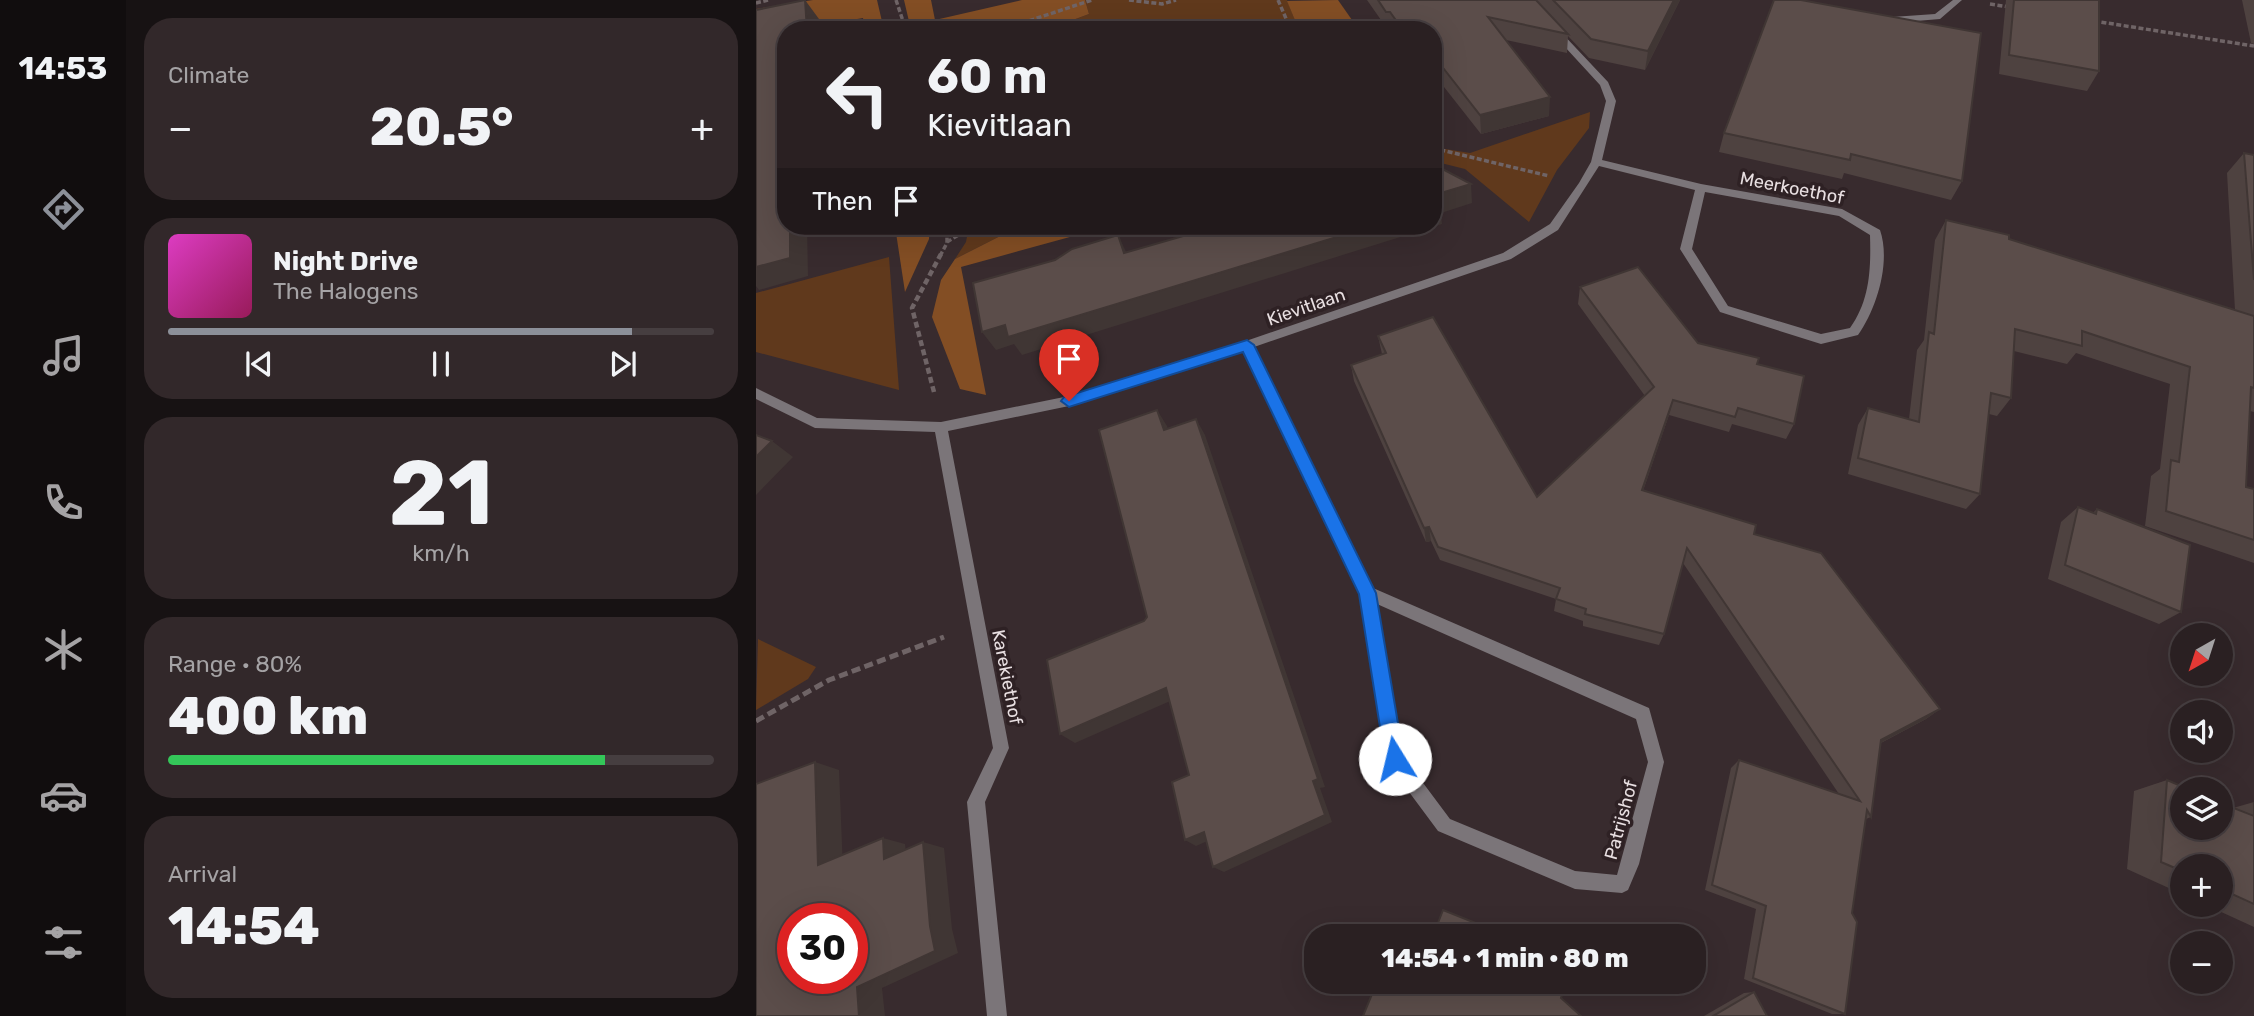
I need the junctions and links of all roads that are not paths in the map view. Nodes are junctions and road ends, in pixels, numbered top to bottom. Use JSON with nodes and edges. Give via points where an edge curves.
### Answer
{"nodes":[{"id":1,"x":1958,"y":0,"type":"edge"},
{"id":2,"x":1886,"y":18,"type":"edge"},
{"id":3,"x":1544,"y":19,"type":"edge"},
{"id":4,"x":1596,"y":162,"type":"junction"},
{"id":5,"x":1700,"y":188,"type":"junction"},
{"id":6,"x":1247,"y":345,"type":"junction"},
{"id":7,"x":756,"y":393,"type":"edge"},
{"id":8,"x":941,"y":427,"type":"junction"},
{"id":9,"x":1368,"y":593,"type":"junction"},
{"id":10,"x":997,"y":1016,"type":"edge"}],
"edges":[{"from":1,"to":2,"type":"street","via":[[1937,17]]},
{"from":3,"to":4,"type":"street","name":"Kievitlaan","via":[[1605,84],[1611,100]]},
{"from":4,"to":5,"type":"street","name":"Meerkoethof"},
{"from":4,"to":6,"type":"street","name":"Kievitlaan","via":[[1554,227],[1507,256]]},
{"from":5,"to":5,"type":"street","name":"Meerkoethof","via":[[1842,213],[1876,233],[1870,313],[1854,332],[1821,339],[1724,309],[1686,249]]},
{"from":6,"to":8,"type":"street","name":"Kievitlaan","via":[[1069,401]]},
{"from":6,"to":9,"type":"street","name":"Patrijshof"},
{"from":7,"to":8,"type":"street","name":"Kievitlaan","via":[[815,423]]},
{"from":8,"to":10,"type":"street","name":"Karekiethof","via":[[1001,748],[976,802]]},
{"from":9,"to":9,"type":"street","name":"Patrijshof","via":[[1643,714],[1656,762],[1622,884],[1576,880],[1444,825],[1395,759]]}]}
